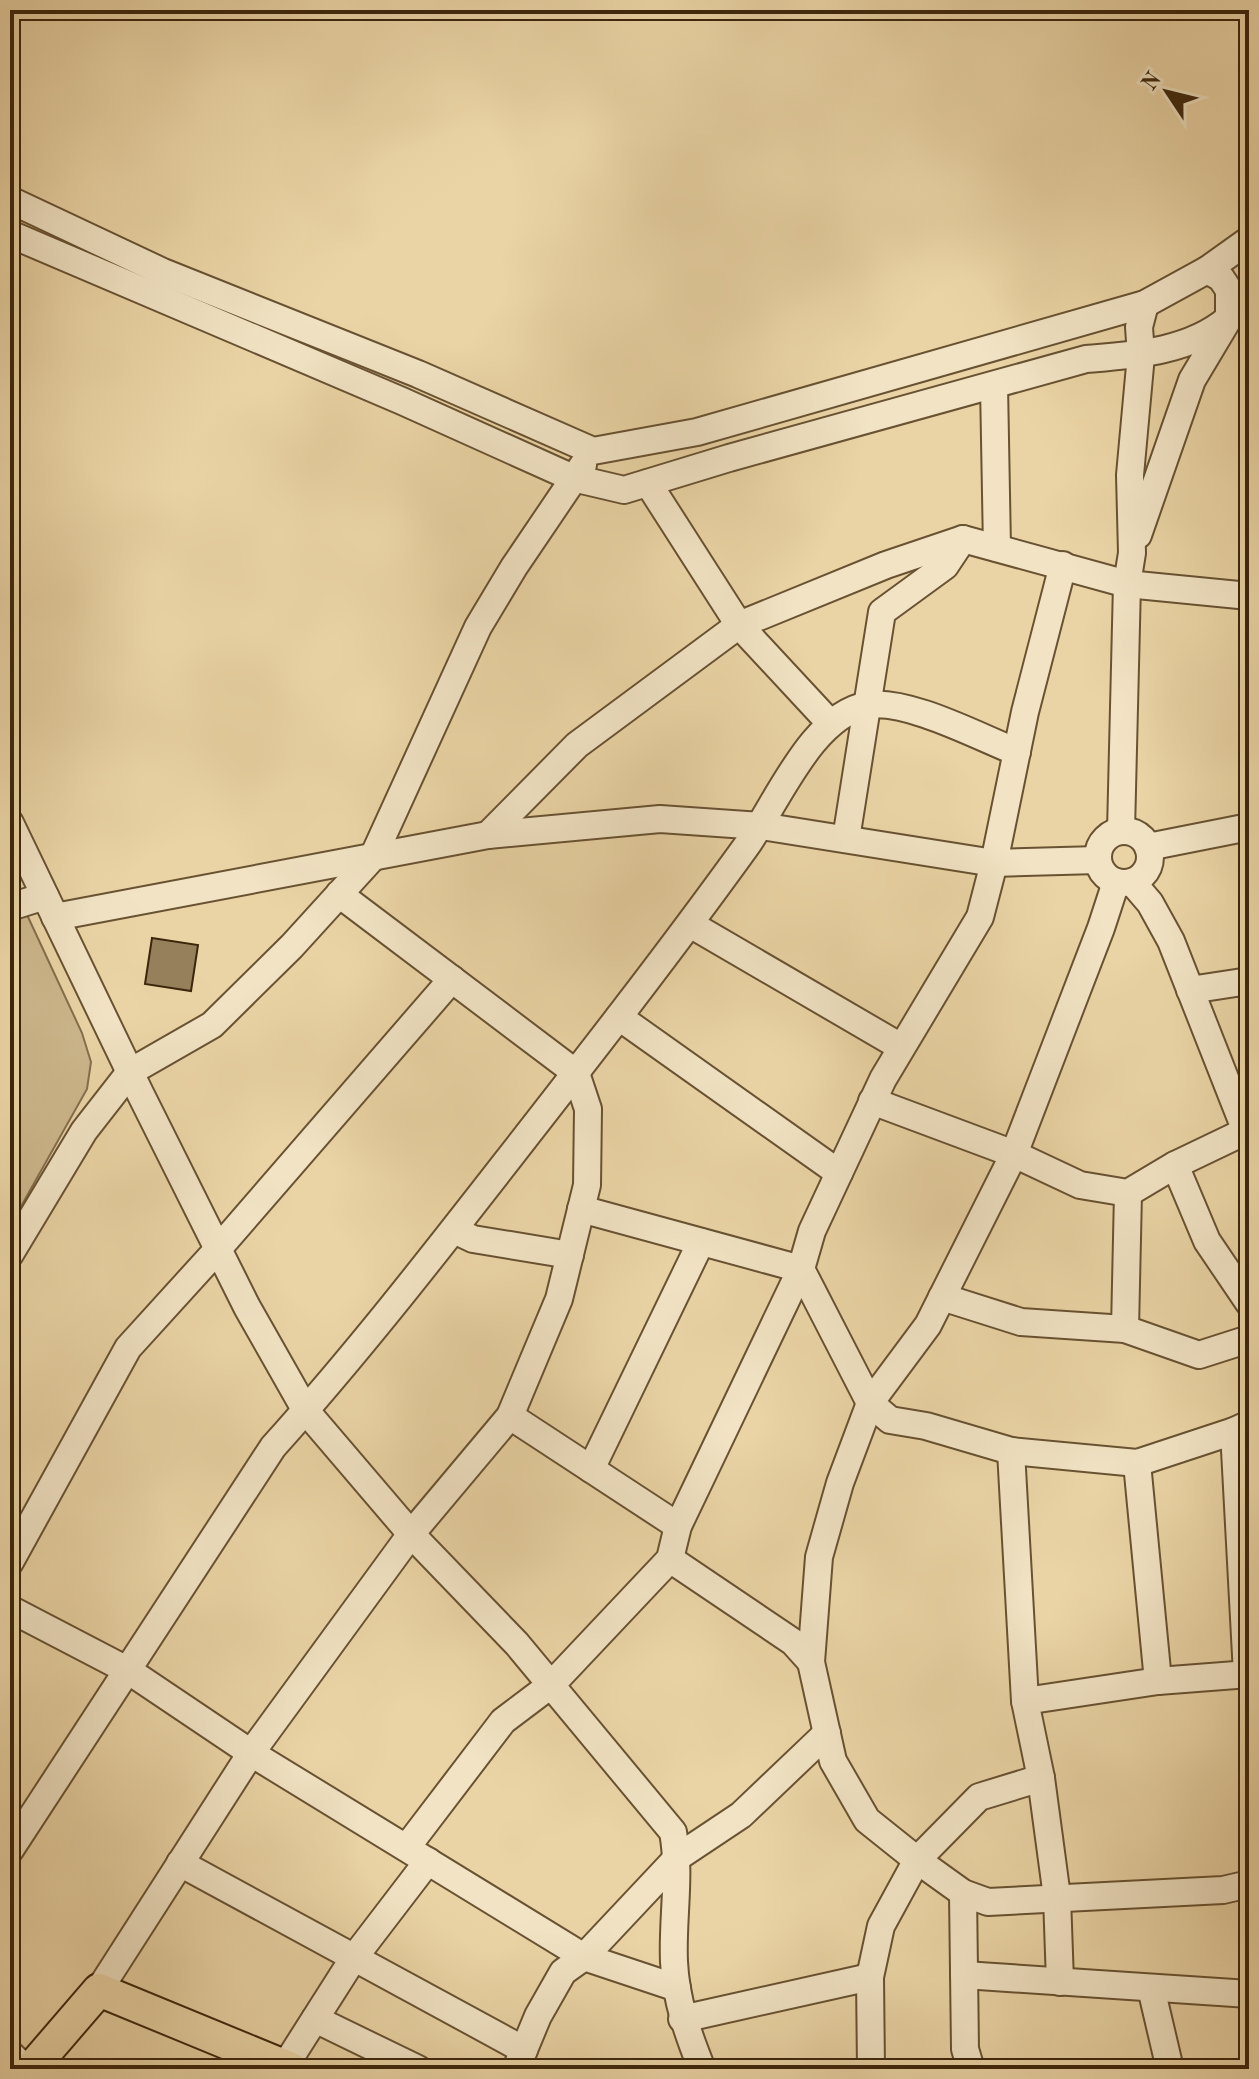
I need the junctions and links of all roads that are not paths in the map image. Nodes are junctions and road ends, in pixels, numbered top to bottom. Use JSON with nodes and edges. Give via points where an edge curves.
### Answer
{"nodes":[{"id":1,"x":10,"y":200,"type":"edge"},
{"id":2,"x":10,"y":234,"type":"edge"},
{"id":3,"x":1249,"y":240,"type":"edge"},
{"id":4,"x":1207,"y":270,"type":"junction"},
{"id":5,"x":1249,"y":288,"type":"edge"},
{"id":6,"x":1145,"y":304,"type":"junction"},
{"id":7,"x":1239,"y":312,"type":"edge"},
{"id":8,"x":1141,"y":355,"type":"junction"},
{"id":9,"x":994,"y":385,"type":"junction"},
{"id":10,"x":593,"y":451,"type":"junction"},
{"id":11,"x":573,"y":478,"type":"junction"},
{"id":12,"x":648,"y":483,"type":"junction"},
{"id":13,"x":963,"y":539,"type":"junction"},
{"id":14,"x":997,"y":548,"type":"junction"},
{"id":15,"x":1132,"y":553,"type":"junction"},
{"id":16,"x":1063,"y":565,"type":"junction"},
{"id":17,"x":1127,"y":584,"type":"junction"},
{"id":18,"x":1249,"y":596,"type":"edge"},
{"id":19,"x":739,"y":625,"type":"junction"},
{"id":20,"x":868,"y":705,"type":"junction"},
{"id":21,"x":830,"y":723,"type":"junction"},
{"id":22,"x":1017,"y":752,"type":"junction"},
{"id":23,"x":10,"y":823,"type":"edge"},
{"id":24,"x":761,"y":826,"type":"junction"},
{"id":25,"x":1249,"y":827,"type":"edge"},
{"id":26,"x":1121,"y":831,"type":"junction"},
{"id":27,"x":488,"y":835,"type":"junction"},
{"id":28,"x":846,"y":839,"type":"junction"},
{"id":29,"x":1148,"y":847,"type":"junction"},
{"id":30,"x":373,"y":857,"type":"junction"},
{"id":31,"x":1098,"y":860,"type":"junction"},
{"id":32,"x":994,"y":863,"type":"junction"},
{"id":33,"x":1124,"y":882,"type":"junction"},
{"id":34,"x":339,"y":894,"type":"junction"},
{"id":35,"x":50,"y":906,"type":"junction"},
{"id":36,"x":10,"y":907,"type":"edge"},
{"id":37,"x":690,"y":924,"type":"junction"},
{"id":38,"x":452,"y":979,"type":"junction"},
{"id":39,"x":1249,"y":981,"type":"edge"},
{"id":40,"x":1190,"y":990,"type":"junction"},
{"id":41,"x":619,"y":1017,"type":"junction"},
{"id":42,"x":901,"y":1047,"type":"junction"},
{"id":43,"x":130,"y":1072,"type":"junction"},
{"id":44,"x":576,"y":1073,"type":"junction"},
{"id":45,"x":872,"y":1101,"type":"junction"},
{"id":46,"x":1247,"y":1135,"type":"edge"},
{"id":47,"x":1014,"y":1154,"type":"junction"},
{"id":48,"x":1175,"y":1165,"type":"junction"},
{"id":49,"x":839,"y":1173,"type":"junction"},
{"id":50,"x":1128,"y":1193,"type":"junction"},
{"id":51,"x":581,"y":1209,"type":"junction"},
{"id":52,"x":454,"y":1230,"type":"junction"},
{"id":53,"x":701,"y":1242,"type":"junction"},
{"id":54,"x":218,"y":1249,"type":"junction"},
{"id":55,"x":10,"y":1254,"type":"edge"},
{"id":56,"x":570,"y":1255,"type":"junction"},
{"id":57,"x":801,"y":1269,"type":"junction"},
{"id":58,"x":942,"y":1297,"type":"junction"},
{"id":59,"x":1249,"y":1303,"type":"edge"},
{"id":60,"x":1125,"y":1329,"type":"junction"},
{"id":61,"x":1249,"y":1339,"type":"edge"},
{"id":62,"x":870,"y":1403,"type":"junction"},
{"id":63,"x":306,"y":1411,"type":"junction"},
{"id":64,"x":510,"y":1416,"type":"junction"},
{"id":65,"x":1241,"y":1428,"type":"edge"},
{"id":66,"x":1011,"y":1451,"type":"junction"},
{"id":67,"x":1137,"y":1463,"type":"junction"},
{"id":68,"x":591,"y":1469,"type":"junction"},
{"id":69,"x":678,"y":1526,"type":"junction"},
{"id":70,"x":411,"y":1534,"type":"junction"},
{"id":71,"x":670,"y":1559,"type":"junction"},
{"id":72,"x":10,"y":1562,"type":"edge"},
{"id":73,"x":10,"y":1609,"type":"edge"},
{"id":74,"x":811,"y":1662,"type":"junction"},
{"id":75,"x":129,"y":1671,"type":"junction"},
{"id":76,"x":1248,"y":1674,"type":"edge"},
{"id":77,"x":1158,"y":1681,"type":"junction"},
{"id":78,"x":552,"y":1684,"type":"junction"},
{"id":79,"x":1025,"y":1701,"type":"junction"},
{"id":80,"x":827,"y":1733,"type":"junction"},
{"id":81,"x":251,"y":1753,"type":"junction"},
{"id":82,"x":1041,"y":1778,"type":"junction"},
{"id":83,"x":10,"y":1850,"type":"edge"},
{"id":84,"x":417,"y":1854,"type":"junction"},
{"id":85,"x":678,"y":1857,"type":"junction"},
{"id":86,"x":917,"y":1860,"type":"junction"},
{"id":87,"x":180,"y":1863,"type":"junction"},
{"id":88,"x":1249,"y":1877,"type":"edge"},
{"id":89,"x":1236,"y":1887,"type":"edge"},
{"id":90,"x":963,"y":1893,"type":"junction"},
{"id":91,"x":1057,"y":1897,"type":"junction"},
{"id":92,"x":584,"y":1957,"type":"junction"},
{"id":93,"x":353,"y":1959,"type":"junction"},
{"id":94,"x":964,"y":1975,"type":"junction"},
{"id":95,"x":870,"y":1977,"type":"junction"},
{"id":96,"x":1060,"y":1982,"type":"junction"},
{"id":97,"x":677,"y":1988,"type":"junction"},
{"id":98,"x":1151,"y":1988,"type":"junction"},
{"id":99,"x":99,"y":1990,"type":"junction"},
{"id":100,"x":1249,"y":1994,"type":"edge"},
{"id":101,"x":315,"y":2019,"type":"junction"},
{"id":102,"x":682,"y":2019,"type":"junction"},
{"id":103,"x":10,"y":2054,"type":"edge"},
{"id":104,"x":520,"y":2059,"type":"edge"},
{"id":105,"x":277,"y":2066,"type":"edge"},
{"id":106,"x":28,"y":2069,"type":"edge"},
{"id":107,"x":418,"y":2069,"type":"edge"},
{"id":108,"x":702,"y":2069,"type":"edge"},
{"id":109,"x":871,"y":2069,"type":"edge"},
{"id":110,"x":971,"y":2069,"type":"edge"},
{"id":111,"x":1170,"y":2069,"type":"edge"}],
"edges":[{"from":1,"to":10,"type":"street","via":[[163,272]]},
{"from":2,"to":11,"type":"street"},
{"from":3,"to":4,"type":"street"},
{"from":4,"to":6,"type":"street"},
{"from":4,"to":7,"type":"street","via":[[1221,278]]},
{"from":5,"to":7,"type":"street"},
{"from":6,"to":8,"type":"street","via":[[1139,327]]},
{"from":6,"to":10,"type":"street","via":[[697,432]]},
{"from":7,"to":8,"type":"street","via":[[1188,342]]},
{"from":7,"to":15,"type":"street","via":[[1192,380]]},
{"from":8,"to":9,"type":"street","via":[[1086,359]]},
{"from":8,"to":15,"type":"street","via":[[1130,475]]},
{"from":9,"to":12,"type":"street"},
{"from":9,"to":14,"type":"street"},
{"from":10,"to":11,"type":"street"},
{"from":11,"to":12,"type":"street","via":[[624,490]]},
{"from":11,"to":30,"type":"street","via":[[478,627]]},
{"from":12,"to":19,"type":"street"},
{"from":13,"to":14,"type":"street"},
{"from":13,"to":19,"type":"street"},
{"from":13,"to":20,"type":"street","via":[[945,566],[882,612]]},
{"from":14,"to":16,"type":"street"},
{"from":15,"to":17,"type":"street"},
{"from":16,"to":17,"type":"street"},
{"from":16,"to":22,"type":"street"},
{"from":17,"to":18,"type":"street"},
{"from":17,"to":26,"type":"street"},
{"from":19,"to":21,"type":"street"},
{"from":19,"to":27,"type":"street","via":[[577,745]]},
{"from":20,"to":21,"type":"street"},
{"from":20,"to":22,"type":"street","via":[[908,708]]},
{"from":20,"to":28,"type":"street"},
{"from":21,"to":24,"type":"street","via":[[803,754]]},
{"from":22,"to":32,"type":"street"},
{"from":23,"to":35,"type":"street"},
{"from":24,"to":27,"type":"street","via":[[660,819]]},
{"from":24,"to":28,"type":"street"},
{"from":24,"to":37,"type":"street"},
{"from":25,"to":29,"type":"street"},
{"from":26,"to":29,"type":"street","via":[[1137,835]]},
{"from":26,"to":31,"type":"street","via":[[1101,844]]},
{"from":27,"to":30,"type":"street"},
{"from":28,"to":32,"type":"street"},
{"from":29,"to":33,"type":"street","via":[[1149,864],[1140,878]]},
{"from":30,"to":34,"type":"street"},
{"from":30,"to":35,"type":"street"},
{"from":31,"to":32,"type":"street"},
{"from":31,"to":33,"type":"street","via":[[1104,873]]},
{"from":32,"to":42,"type":"street","via":[[980,917]]},
{"from":33,"to":40,"type":"street","via":[[1150,903]]},
{"from":33,"to":47,"type":"street","via":[[1101,928]]},
{"from":34,"to":38,"type":"street"},
{"from":34,"to":43,"type":"street","via":[[212,1025]]},
{"from":35,"to":36,"type":"street"},
{"from":35,"to":43,"type":"street"},
{"from":37,"to":41,"type":"street"},
{"from":37,"to":42,"type":"street"},
{"from":38,"to":44,"type":"street"},
{"from":38,"to":54,"type":"street"},
{"from":39,"to":40,"type":"street"},
{"from":40,"to":46,"type":"street"},
{"from":41,"to":44,"type":"street"},
{"from":41,"to":49,"type":"street"},
{"from":42,"to":45,"type":"street"},
{"from":43,"to":54,"type":"street"},
{"from":43,"to":55,"type":"street","via":[[84,1131]]},
{"from":44,"to":51,"type":"street","via":[[588,1109],[587,1185]]},
{"from":44,"to":52,"type":"street"},
{"from":45,"to":47,"type":"street"},
{"from":45,"to":49,"type":"street"},
{"from":46,"to":48,"type":"street"},
{"from":47,"to":50,"type":"street","via":[[1080,1185]]},
{"from":47,"to":58,"type":"street"},
{"from":48,"to":50,"type":"street"},
{"from":48,"to":59,"type":"street","via":[[1207,1241]]},
{"from":49,"to":57,"type":"street"},
{"from":50,"to":60,"type":"street"},
{"from":51,"to":53,"type":"street"},
{"from":51,"to":56,"type":"street"},
{"from":52,"to":56,"type":"street","via":[[473,1239]]},
{"from":52,"to":63,"type":"street"},
{"from":53,"to":57,"type":"street"},
{"from":53,"to":68,"type":"street"},
{"from":54,"to":63,"type":"street"},
{"from":54,"to":72,"type":"street","via":[[128,1348]]},
{"from":56,"to":64,"type":"street","via":[[559,1299]]},
{"from":57,"to":62,"type":"street"},
{"from":57,"to":69,"type":"street"},
{"from":58,"to":60,"type":"street","via":[[1021,1322]]},
{"from":58,"to":62,"type":"street","via":[[928,1325]]},
{"from":60,"to":61,"type":"street","via":[[1199,1355]]},
{"from":62,"to":66,"type":"street","via":[[890,1420]]},
{"from":62,"to":74,"type":"street","via":[[819,1557]]},
{"from":63,"to":70,"type":"street"},
{"from":63,"to":75,"type":"street","via":[[273,1447]]},
{"from":64,"to":68,"type":"street"},
{"from":64,"to":70,"type":"street"},
{"from":65,"to":67,"type":"street"},
{"from":65,"to":76,"type":"street"},
{"from":66,"to":67,"type":"street"},
{"from":66,"to":79,"type":"street"},
{"from":67,"to":77,"type":"street"},
{"from":68,"to":69,"type":"street"},
{"from":69,"to":71,"type":"street"},
{"from":70,"to":78,"type":"street"},
{"from":70,"to":81,"type":"street"},
{"from":71,"to":74,"type":"street","via":[[793,1642]]},
{"from":71,"to":78,"type":"street"},
{"from":73,"to":75,"type":"street"},
{"from":74,"to":80,"type":"street"},
{"from":75,"to":81,"type":"street"},
{"from":75,"to":83,"type":"street"},
{"from":76,"to":77,"type":"street"},
{"from":77,"to":79,"type":"street"},
{"from":78,"to":84,"type":"street","via":[[503,1721]]},
{"from":78,"to":85,"type":"street","via":[[673,1832]]},
{"from":79,"to":82,"type":"street"},
{"from":80,"to":85,"type":"street","via":[[741,1815]]},
{"from":80,"to":86,"type":"street","via":[[833,1761],[867,1820]]},
{"from":81,"to":84,"type":"street"},
{"from":81,"to":87,"type":"street"},
{"from":82,"to":86,"type":"street","via":[[979,1797]]},
{"from":82,"to":91,"type":"street"},
{"from":84,"to":92,"type":"street"},
{"from":84,"to":93,"type":"street"},
{"from":85,"to":92,"type":"street"},
{"from":85,"to":97,"type":"street"},
{"from":86,"to":90,"type":"street"},
{"from":86,"to":95,"type":"street","via":[[881,1926]]},
{"from":87,"to":93,"type":"street"},
{"from":87,"to":99,"type":"street"},
{"from":88,"to":89,"type":"street"},
{"from":89,"to":91,"type":"street"},
{"from":90,"to":91,"type":"street","via":[[988,1902]]},
{"from":90,"to":94,"type":"street"},
{"from":91,"to":96,"type":"street"},
{"from":92,"to":97,"type":"street"},
{"from":92,"to":104,"type":"street","via":[[563,1972]]},
{"from":93,"to":101,"type":"street"},
{"from":93,"to":104,"type":"street"},
{"from":94,"to":96,"type":"street"},
{"from":94,"to":110,"type":"street","via":[[965,2049]]},
{"from":95,"to":102,"type":"street"},
{"from":95,"to":109,"type":"street"},
{"from":96,"to":98,"type":"street"},
{"from":97,"to":102,"type":"street"},
{"from":98,"to":100,"type":"street"},
{"from":98,"to":111,"type":"street"},
{"from":99,"to":105,"type":"main road"},
{"from":99,"to":106,"type":"main road"},
{"from":101,"to":105,"type":"street"},
{"from":101,"to":107,"type":"street"},
{"from":102,"to":108,"type":"street"},
{"from":103,"to":106,"type":"street"}]}
